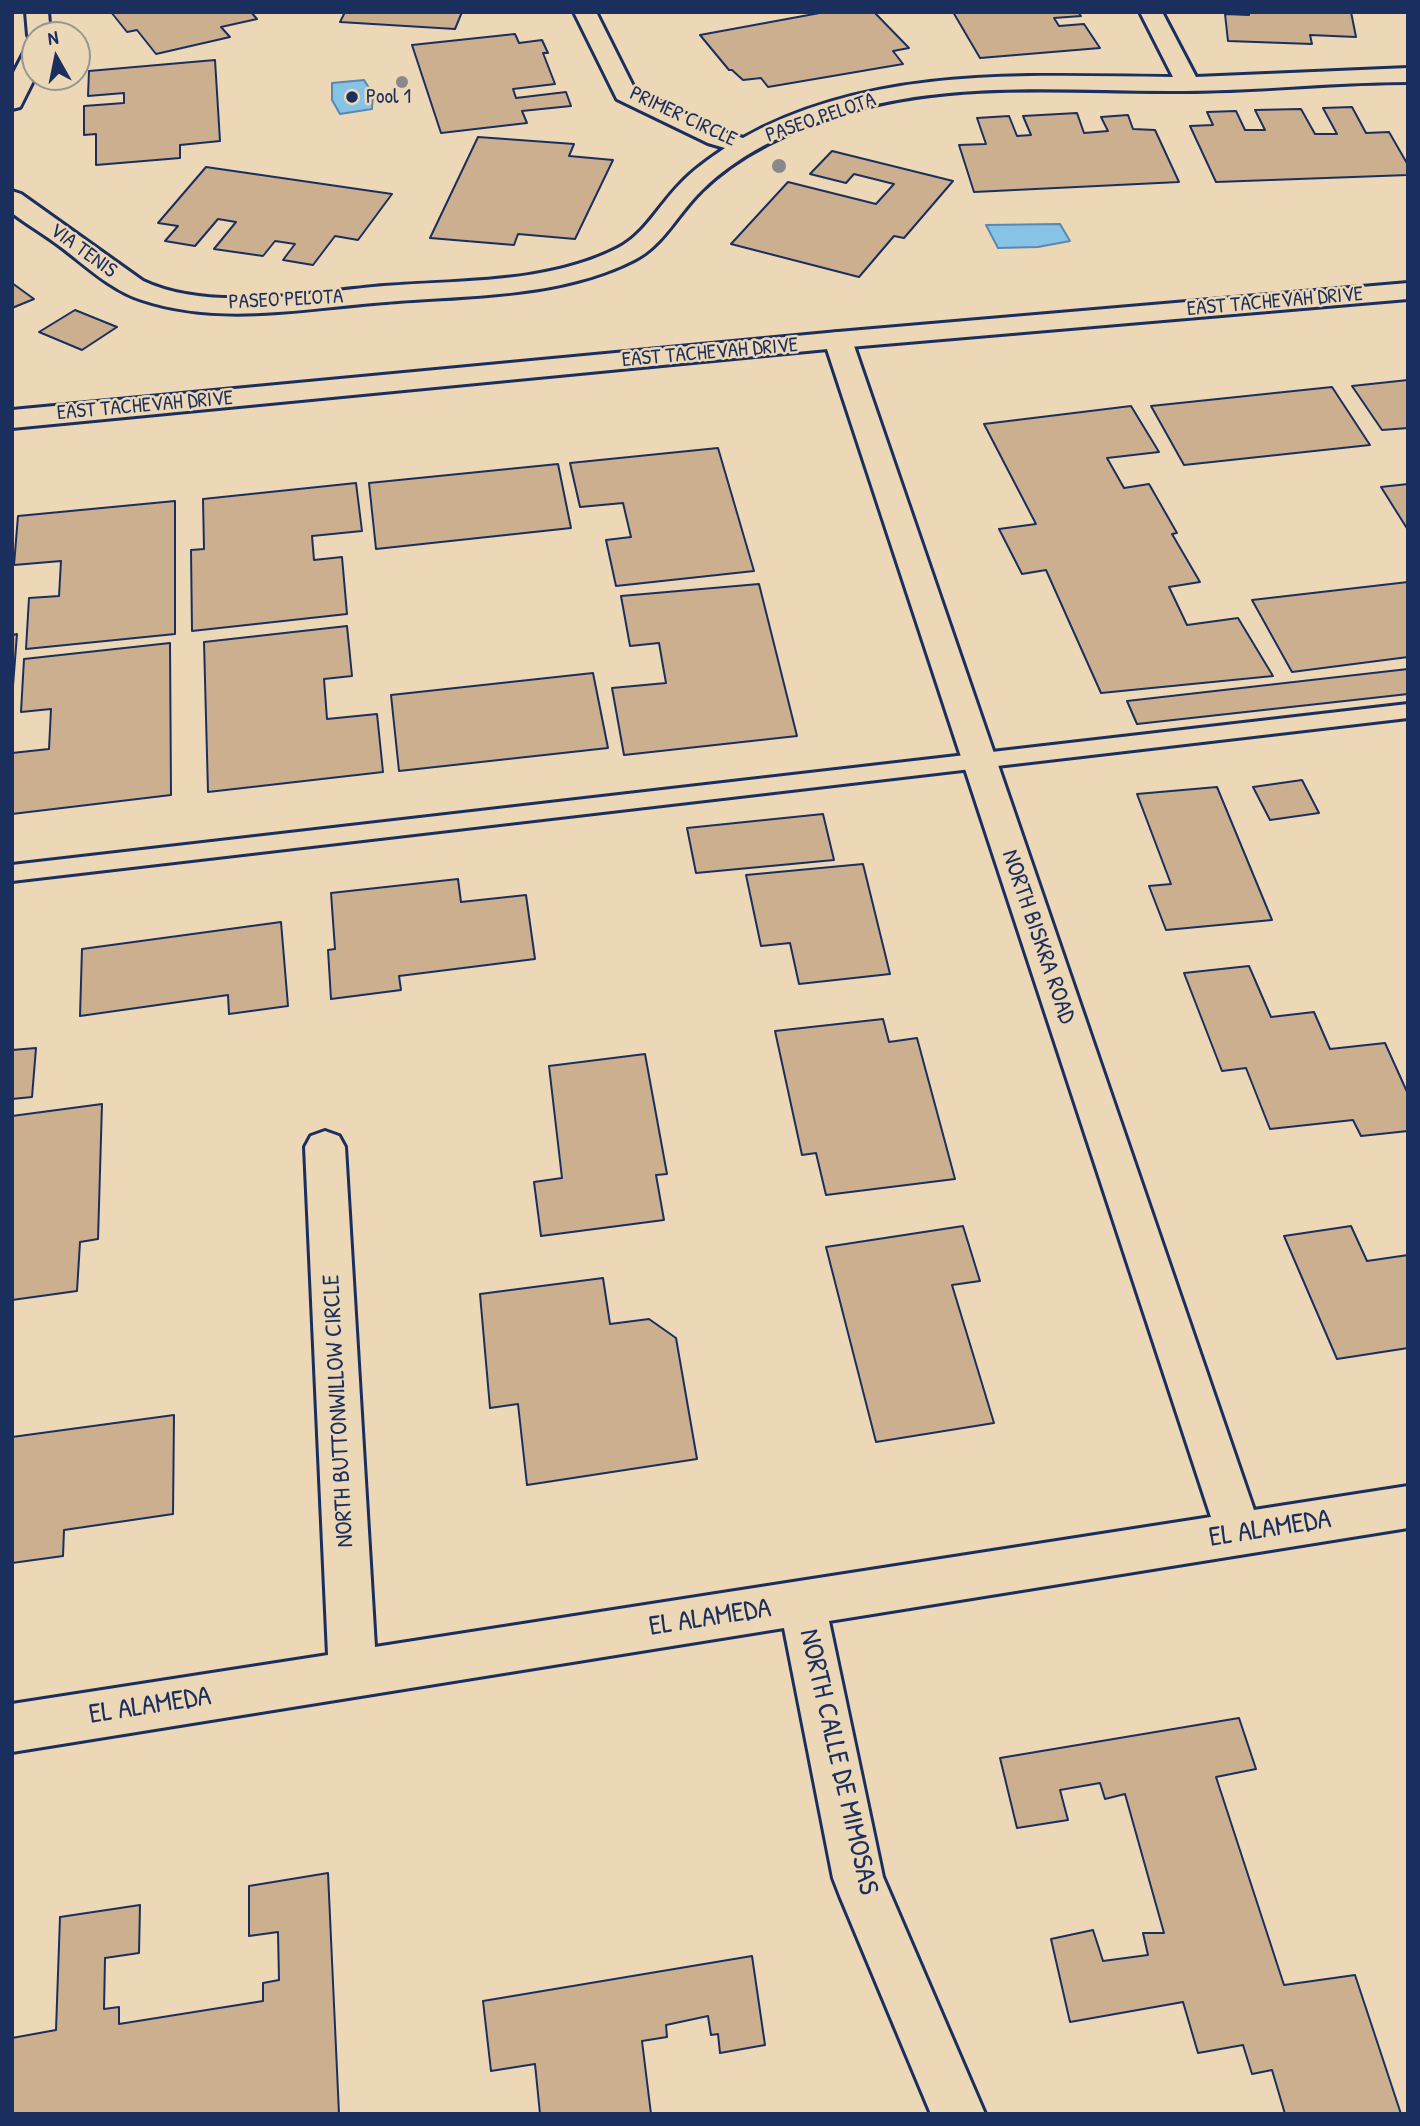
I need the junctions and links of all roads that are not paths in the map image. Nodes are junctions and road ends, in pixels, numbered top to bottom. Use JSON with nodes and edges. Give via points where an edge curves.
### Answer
{"nodes":[{"id":1,"x":584,"y":12,"type":"edge"},
{"id":2,"x":1151,"y":12,"type":"edge"},
{"id":3,"x":1408,"y":75,"type":"edge"},
{"id":4,"x":21,"y":82,"type":"edge"},
{"id":5,"x":1188,"y":84,"type":"junction"},
{"id":6,"x":12,"y":102,"type":"edge"},
{"id":7,"x":745,"y":146,"type":"junction"},
{"id":8,"x":12,"y":200,"type":"edge"},
{"id":9,"x":1408,"y":291,"type":"edge"},
{"id":10,"x":157,"y":297,"type":"joint"},
{"id":11,"x":838,"y":340,"type":"junction"},
{"id":12,"x":12,"y":419,"type":"edge"},
{"id":13,"x":1408,"y":711,"type":"edge"},
{"id":14,"x":979,"y":761,"type":"junction"},
{"id":15,"x":12,"y":873,"type":"edge"},
{"id":16,"x":325,"y":1147,"type":"dead end"},
{"id":17,"x":1408,"y":1507,"type":"edge"},
{"id":18,"x":1239,"y":1534,"type":"junction"},
{"id":19,"x":802,"y":1603,"type":"junction"},
{"id":20,"x":353,"y":1674,"type":"junction"},
{"id":21,"x":12,"y":1728,"type":"edge"},
{"id":22,"x":958,"y":2114,"type":"edge"}],
"edges":[{"from":1,"to":7,"type":"street","name":"PRIMER CIRCLE","via":[[625,94],[717,138]]},
{"from":2,"to":5,"type":"street"},
{"from":3,"to":5,"type":"street","name":"PASEO PELOTA"},
{"from":4,"to":6,"type":"street"},
{"from":5,"to":7,"type":"street","name":"PASEO PELOTA","via":[[1032,82],[880,97],[783,127]]},
{"from":7,"to":10,"type":"street","name":"PASEO PELOTA","via":[[696,181],[643,245],[581,270],[531,280],[247,305]]},
{"from":8,"to":10,"type":"street","name":"VIA TENIS","via":[[122,279]]},
{"from":9,"to":11,"type":"street","name":"EAST TACHEVAH DRIVE"},
{"from":11,"to":12,"type":"street","name":"EAST TACHEVAH DRIVE"},
{"from":11,"to":14,"type":"street","name":"NORTH BISKRA ROAD"},
{"from":13,"to":14,"type":"lane"},
{"from":14,"to":15,"type":"lane"},
{"from":14,"to":18,"type":"street","name":"NORTH BISKRA ROAD"},
{"from":16,"to":20,"type":"street","name":"NORTH BUTTONWILLOW CIRCLE"},
{"from":17,"to":18,"type":"street","name":"EL ALAMEDA"},
{"from":18,"to":19,"type":"street","name":"EL ALAMEDA"},
{"from":19,"to":20,"type":"street","name":"EL ALAMEDA"},
{"from":19,"to":22,"type":"street","name":"NORTH CALLE DE MIMOSAS","via":[[858,1878]]},
{"from":20,"to":21,"type":"street","name":"EL ALAMEDA"}]}
